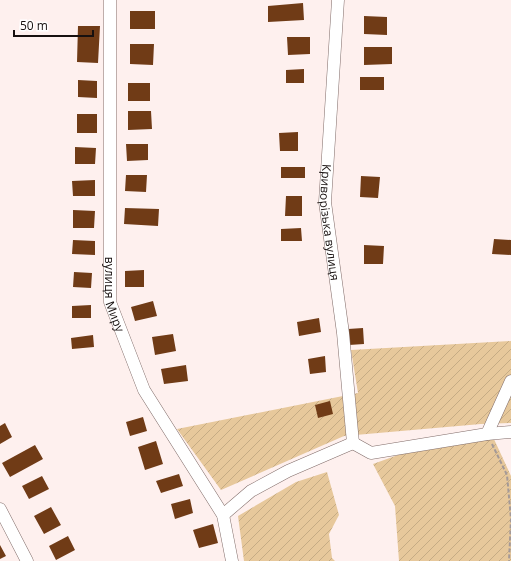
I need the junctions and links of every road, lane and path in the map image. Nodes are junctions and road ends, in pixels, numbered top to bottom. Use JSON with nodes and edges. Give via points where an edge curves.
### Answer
{"nodes":[{"id":1,"x":110,"y":0,"type":"edge"},
{"id":2,"x":338,"y":0,"type":"edge"},
{"id":3,"x":511,"y":381,"type":"edge"},
{"id":4,"x":511,"y":432,"type":"edge"},
{"id":5,"x":487,"y":434,"type":"junction"},
{"id":6,"x":353,"y":443,"type":"junction"},
{"id":7,"x":0,"y":509,"type":"edge"},
{"id":8,"x":223,"y":515,"type":"junction"},
{"id":9,"x":27,"y":561,"type":"edge"},
{"id":10,"x":232,"y":561,"type":"edge"},
{"id":11,"x":509,"y":561,"type":"edge"}],
"edges":[{"from":1,"to":8,"type":"street","name":"вулиця Миру","via":[[110,302],[144,390]]},
{"from":2,"to":6,"type":"street","name":"Криворізька вулиця","via":[[325,202],[343,334]]},
{"from":3,"to":5,"type":"street"},
{"from":4,"to":5,"type":"street"},
{"from":5,"to":6,"type":"street","via":[[371,453]]},
{"from":5,"to":11,"type":"path","via":[[506,475],[511,519]]},
{"from":6,"to":8,"type":"street","via":[[288,471],[252,491]]},
{"from":7,"to":9,"type":"street"},
{"from":8,"to":10,"type":"street","name":"вулиця Миру"}]}
